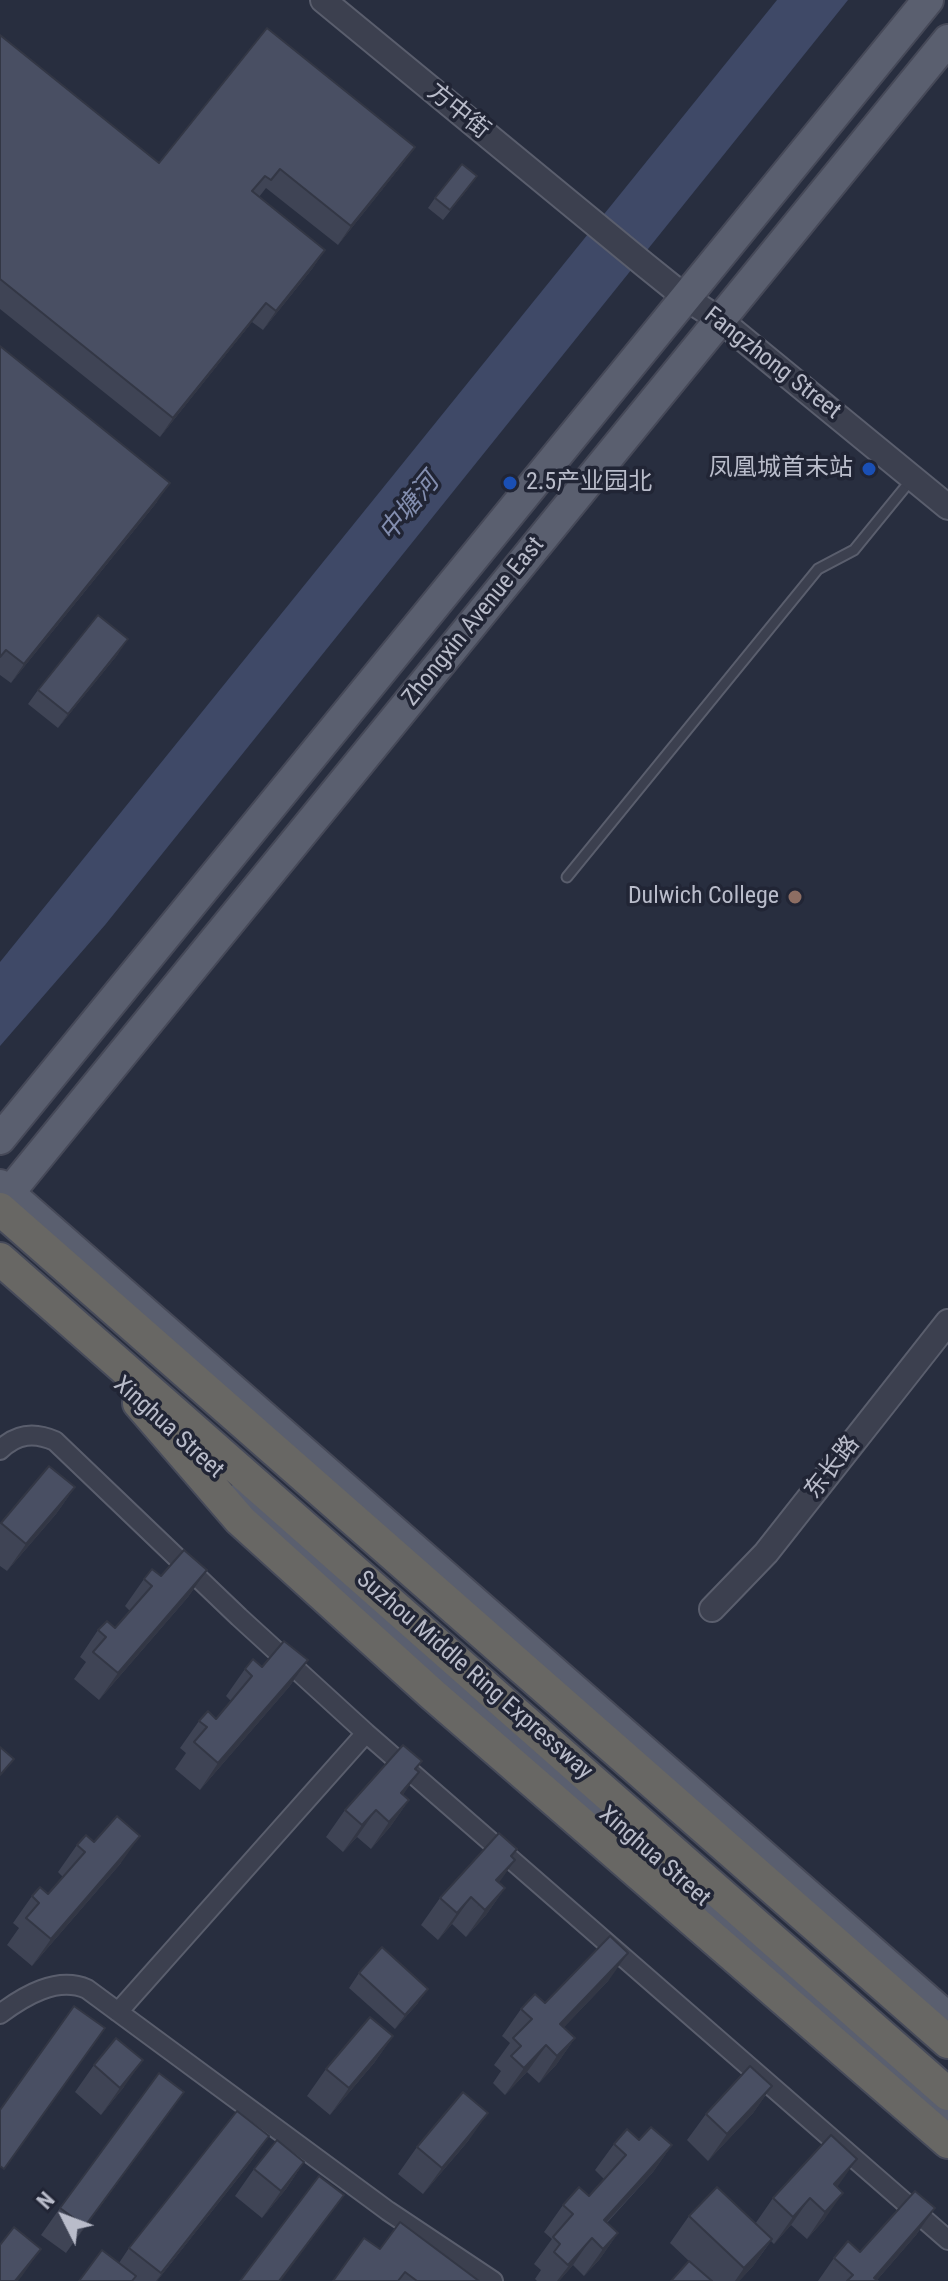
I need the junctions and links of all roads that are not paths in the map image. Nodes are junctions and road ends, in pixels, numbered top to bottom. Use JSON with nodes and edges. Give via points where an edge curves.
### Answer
{"nodes":[{"id":1,"x":323,"y":0,"type":"edge"},
{"id":2,"x":928,"y":0,"type":"edge"},
{"id":3,"x":948,"y":40,"type":"edge"},
{"id":4,"x":594,"y":223,"type":"joint"},
{"id":5,"x":686,"y":298,"type":"junction"},
{"id":6,"x":720,"y":320,"type":"junction"},
{"id":7,"x":912,"y":478,"type":"junction"},
{"id":8,"x":948,"y":507,"type":"edge"},
{"id":9,"x":567,"y":877,"type":"dead end"},
{"id":10,"x":0,"y":1139,"type":"edge"},
{"id":11,"x":2,"y":1198,"type":"edge"},
{"id":12,"x":0,"y":1259,"type":"edge"},
{"id":13,"x":0,"y":1279,"type":"edge"},
{"id":14,"x":948,"y":1322,"type":"edge"},
{"id":15,"x":137,"y":1400,"type":"junction"},
{"id":16,"x":0,"y":1450,"type":"edge"},
{"id":17,"x":712,"y":1609,"type":"dead end"},
{"id":18,"x":366,"y":1733,"type":"junction"},
{"id":19,"x":118,"y":2012,"type":"junction"},
{"id":20,"x":0,"y":2014,"type":"edge"},
{"id":21,"x":948,"y":2018,"type":"edge"},
{"id":22,"x":948,"y":2042,"type":"edge"},
{"id":23,"x":948,"y":2094,"type":"edge"},
{"id":24,"x":948,"y":2118,"type":"edge"},
{"id":25,"x":948,"y":2142,"type":"edge"},
{"id":26,"x":948,"y":2240,"type":"edge"},
{"id":27,"x":493,"y":2281,"type":"edge"}],
"edges":[{"from":1,"to":4,"type":"street","name":"方中街"},
{"from":2,"to":5,"type":"main road","name":"Zhongxin Avenue East"},
{"from":3,"to":6,"type":"main road","name":"Zhongxin Avenue East"},
{"from":4,"to":5,"type":"street","name":"Fangzhong Street"},
{"from":5,"to":6,"type":"street","name":"Fangzhong Street"},
{"from":5,"to":10,"type":"main road","name":"Zhongxin Avenue East"},
{"from":6,"to":7,"type":"street","name":"Fangzhong Street"},
{"from":6,"to":11,"type":"main road","name":"Zhongxin Avenue East"},
{"from":7,"to":8,"type":"street","name":"Fangzhong Street"},
{"from":7,"to":9,"type":"lane","via":[[854,550],[818,569]]},
{"from":11,"to":21,"type":"main road"},
{"from":11,"to":22,"type":"highway","name":"Suzhou Middle Ring Expressway"},
{"from":12,"to":23,"type":"highway","name":"Suzhou Middle Ring Expressway"},
{"from":13,"to":15,"type":"main road","name":"Xinghua Street"},
{"from":14,"to":17,"type":"street","name":"东长路","via":[[766,1553]]},
{"from":15,"to":24,"type":"main road","name":"Xinghua Street"},
{"from":15,"to":25,"type":"highway","via":[[240,1520]]},
{"from":16,"to":18,"type":"street","via":[[24,1435],[55,1441]]},
{"from":18,"to":19,"type":"street"},
{"from":18,"to":26,"type":"street"},
{"from":19,"to":20,"type":"street","via":[[87,1989],[60,1983]]},
{"from":19,"to":27,"type":"street","via":[[388,2211]]}]}
